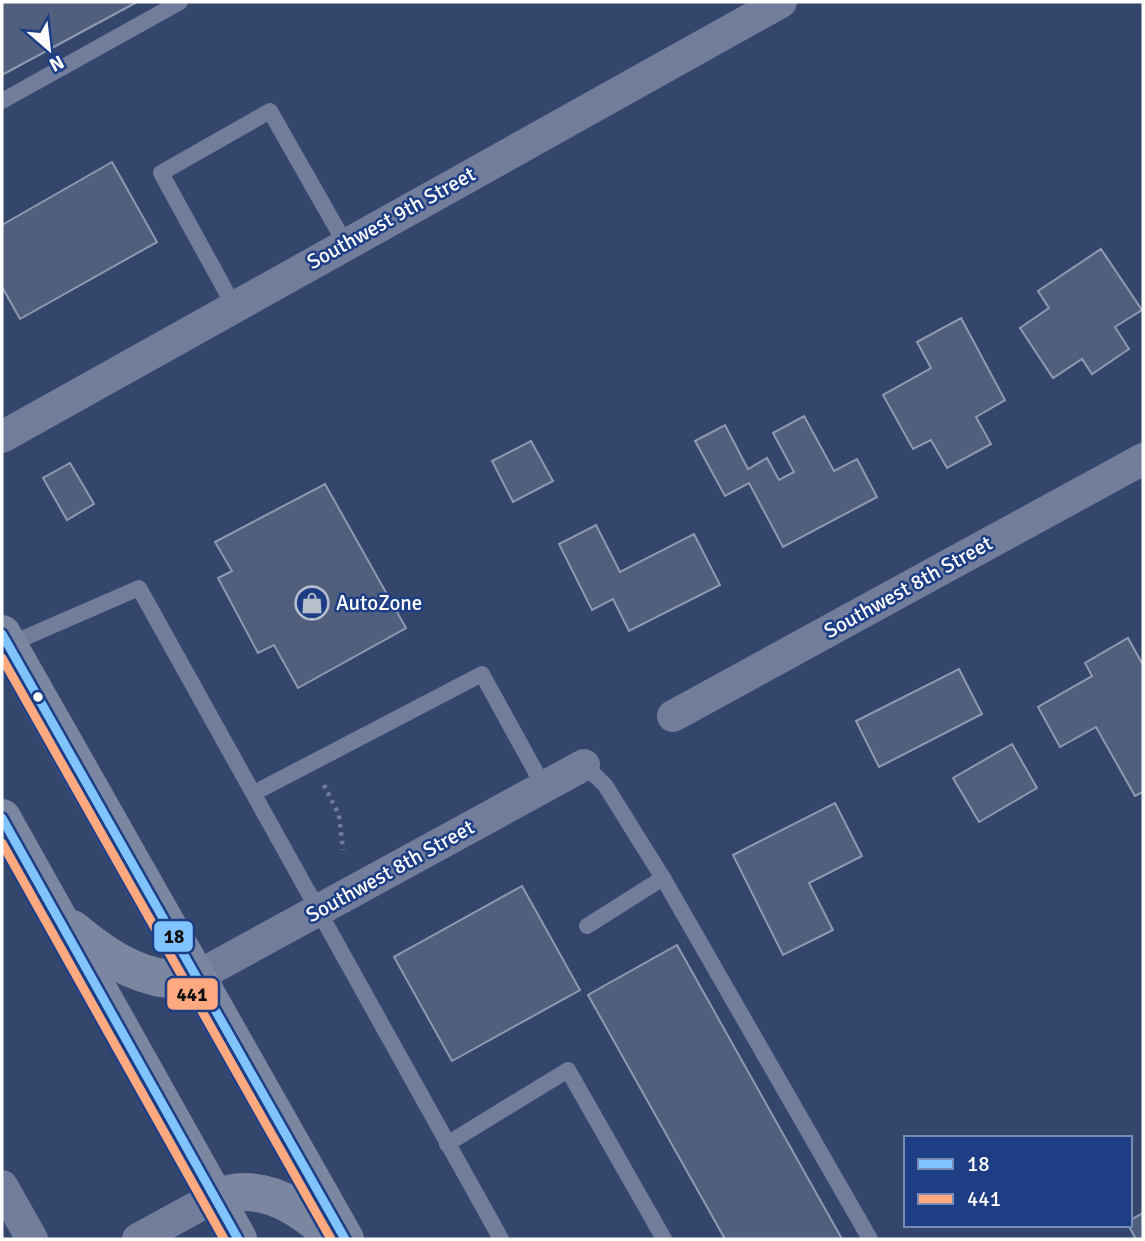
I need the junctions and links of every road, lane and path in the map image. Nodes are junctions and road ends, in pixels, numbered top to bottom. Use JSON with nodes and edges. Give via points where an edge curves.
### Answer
{"nodes":[{"id":1,"x":180,"y":2,"type":"edge"},
{"id":2,"x":780,"y":2,"type":"edge"},
{"id":3,"x":2,"y":102,"type":"edge"},
{"id":4,"x":345,"y":243,"type":"junction"},
{"id":5,"x":234,"y":306,"type":"junction"},
{"id":6,"x":2,"y":437,"type":"edge"},
{"id":7,"x":1143,"y":458,"type":"edge"},
{"id":8,"x":5,"y":639,"type":"edge"},
{"id":9,"x":673,"y":716,"type":"dead end"},
{"id":10,"x":584,"y":765,"type":"joint"},
{"id":11,"x":323,"y":784,"type":"dead end"},
{"id":12,"x":544,"y":787,"type":"junction"},
{"id":13,"x":254,"y":793,"type":"junction"},
{"id":14,"x":2,"y":818,"type":"edge"},
{"id":15,"x":344,"y":850,"type":"dead end"},
{"id":16,"x":663,"y":878,"type":"junction"},
{"id":17,"x":318,"y":911,"type":"junction"},
{"id":18,"x":59,"y":919,"type":"junction"},
{"id":19,"x":587,"y":926,"type":"dead end"},
{"id":20,"x":196,"y":978,"type":"junction"},
{"id":21,"x":447,"y":1144,"type":"junction"},
{"id":22,"x":2,"y":1186,"type":"edge"},
{"id":23,"x":215,"y":1197,"type":"junction"},
{"id":24,"x":32,"y":1239,"type":"edge"},
{"id":25,"x":138,"y":1239,"type":"edge"},
{"id":26,"x":238,"y":1239,"type":"edge"},
{"id":27,"x":337,"y":1239,"type":"edge"},
{"id":28,"x":345,"y":1239,"type":"edge"},
{"id":29,"x":501,"y":1239,"type":"edge"},
{"id":30,"x":664,"y":1239,"type":"edge"},
{"id":31,"x":870,"y":1239,"type":"edge"}],
"edges":[{"from":1,"to":3,"type":"lane"},
{"from":2,"to":4,"type":"street","name":"Southwest 9th Street"},
{"from":4,"to":5,"type":"street","name":"Southwest 9th Street"},
{"from":4,"to":5,"type":"lane","via":[[270,111],[185,159],[161,173]]},
{"from":5,"to":6,"type":"street","name":"Southwest 9th Street"},
{"from":7,"to":9,"type":"street","name":"Southwest 8th Street"},
{"from":8,"to":13,"type":"lane","via":[[139,588]]},
{"from":8,"to":20,"type":"main road"},
{"from":10,"to":12,"type":"street","name":"Southwest 8th Street"},
{"from":10,"to":16,"type":"lane","via":[[605,785]]},
{"from":11,"to":15,"type":"path","via":[[339,815]]},
{"from":12,"to":13,"type":"lane","via":[[482,674]]},
{"from":12,"to":17,"type":"street","name":"Southwest 8th Street"},
{"from":13,"to":17,"type":"lane"},
{"from":14,"to":18,"type":"main road"},
{"from":16,"to":19,"type":"lane"},
{"from":16,"to":31,"type":"lane"},
{"from":17,"to":20,"type":"street","name":"Southwest 8th Street"},
{"from":17,"to":21,"type":"lane"},
{"from":18,"to":20,"type":"main road","via":[[104,955],[134,969],[168,979]]},
{"from":18,"to":23,"type":"main road"},
{"from":20,"to":28,"type":"main road"},
{"from":21,"to":29,"type":"lane"},
{"from":21,"to":30,"type":"lane","via":[[568,1070]]},
{"from":22,"to":24,"type":"street"},
{"from":23,"to":25,"type":"street"},
{"from":23,"to":26,"type":"main road"},
{"from":23,"to":27,"type":"main road","via":[[242,1192],[272,1196],[306,1212]]}]}
